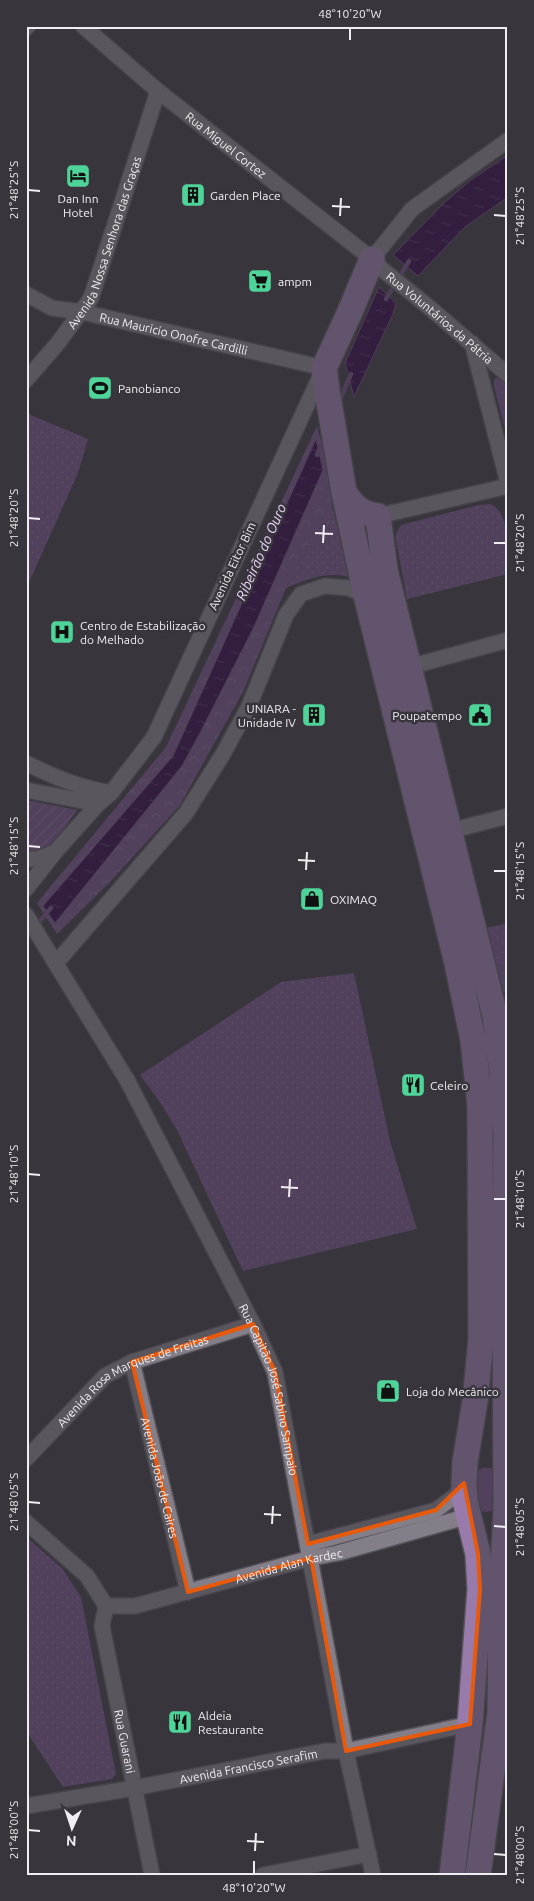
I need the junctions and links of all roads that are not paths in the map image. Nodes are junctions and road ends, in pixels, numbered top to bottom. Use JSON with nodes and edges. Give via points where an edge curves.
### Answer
{"nodes":[{"id":1,"x":83,"y":26,"type":"edge"},
{"id":2,"x":158,"y":91,"type":"junction"},
{"id":3,"x":508,"y":140,"type":"edge"},
{"id":4,"x":378,"y":264,"type":"junction"},
{"id":5,"x":26,"y":294,"type":"edge"},
{"id":6,"x":82,"y":312,"type":"junction"},
{"id":7,"x":472,"y":343,"type":"junction"},
{"id":8,"x":508,"y":375,"type":"edge"},
{"id":9,"x":325,"y":379,"type":"junction"},
{"id":10,"x":26,"y":380,"type":"edge"},
{"id":11,"x":508,"y":485,"type":"edge"},
{"id":12,"x":344,"y":492,"type":"junction"},
{"id":13,"x":378,"y":516,"type":"junction"},
{"id":14,"x":366,"y":595,"type":"junction"},
{"id":15,"x":508,"y":640,"type":"edge"},
{"id":16,"x":409,"y":667,"type":"junction"},
{"id":17,"x":26,"y":763,"type":"edge"},
{"id":18,"x":26,"y":790,"type":"edge"},
{"id":19,"x":111,"y":793,"type":"junction"},
{"id":20,"x":98,"y":804,"type":"junction"},
{"id":21,"x":508,"y":816,"type":"edge"},
{"id":22,"x":450,"y":831,"type":"junction"},
{"id":23,"x":56,"y":851,"type":"junction"},
{"id":24,"x":26,"y":859,"type":"edge"},
{"id":25,"x":26,"y":889,"type":"edge"},
{"id":26,"x":26,"y":915,"type":"edge"},
{"id":27,"x":56,"y":963,"type":"junction"},
{"id":28,"x":502,"y":1014,"type":"edge"},
{"id":29,"x":507,"y":1136,"type":"edge"},
{"id":30,"x":506,"y":1261,"type":"edge"},
{"id":31,"x":253,"y":1324,"type":"junction"},
{"id":32,"x":132,"y":1362,"type":"junction"},
{"id":33,"x":26,"y":1459,"type":"edge"},
{"id":34,"x":506,"y":1464,"type":"junction"},
{"id":35,"x":465,"y":1473,"type":"junction"},
{"id":36,"x":506,"y":1497,"type":"edge"},
{"id":37,"x":470,"y":1518,"type":"junction"},
{"id":38,"x":26,"y":1522,"type":"edge"},
{"id":39,"x":309,"y":1551,"type":"junction"},
{"id":40,"x":188,"y":1592,"type":"junction"},
{"id":41,"x":106,"y":1606,"type":"junction"},
{"id":42,"x":505,"y":1606,"type":"edge"},
{"id":43,"x":504,"y":1712,"type":"edge"},
{"id":44,"x":470,"y":1724,"type":"junction"},
{"id":45,"x":346,"y":1751,"type":"junction"},
{"id":46,"x":134,"y":1788,"type":"junction"},
{"id":47,"x":26,"y":1806,"type":"edge"},
{"id":48,"x":369,"y":1854,"type":"junction"},
{"id":49,"x":152,"y":1875,"type":"edge"},
{"id":50,"x":263,"y":1875,"type":"edge"},
{"id":51,"x":372,"y":1875,"type":"edge"},
{"id":52,"x":452,"y":1875,"type":"edge"},
{"id":53,"x":478,"y":1875,"type":"edge"}],
"edges":[{"from":1,"to":2,"type":"street","name":"Rua Miguel Cortez"},
{"from":2,"to":4,"type":"street","name":"Rua Miguel Cortez"},
{"from":2,"to":6,"type":"street","name":"Avenida Nossa Senhora das Graças","via":[[91,298]]},
{"from":3,"to":4,"type":"street","via":[[412,209]]},
{"from":4,"to":7,"type":"street","name":"Rua Voluntários da Pátria"},
{"from":4,"to":9,"type":"main road","via":[[349,314]]},
{"from":5,"to":6,"type":"street","name":"Rua Mauricio Onofre Cardilli","via":[[52,308]]},
{"from":6,"to":9,"type":"street","name":"Rua Mauricio Onofre Cardilli"},
{"from":6,"to":10,"type":"street","name":"Avenida Nossa Senhora das Graças"},
{"from":7,"to":8,"type":"street","name":"Rua Voluntários da Pátria"},
{"from":7,"to":11,"type":"street"},
{"from":9,"to":12,"type":"main road"},
{"from":9,"to":19,"type":"street","name":"Avenida Eitor Bim","via":[[154,737]]},
{"from":11,"to":13,"type":"street"},
{"from":12,"to":13,"type":"main road","via":[[350,503],[368,515]]},
{"from":12,"to":14,"type":"main road"},
{"from":13,"to":16,"type":"main road","via":[[385,570]]},
{"from":14,"to":27,"type":"street","via":[[348,588],[325,586],[301,594],[286,615],[249,706],[186,813]]},
{"from":14,"to":35,"type":"main road","via":[[473,1040],[480,1106],[481,1340]]},
{"from":15,"to":16,"type":"street"},
{"from":16,"to":22,"type":"main road"},
{"from":17,"to":19,"type":"street","via":[[83,788]]},
{"from":18,"to":20,"type":"street"},
{"from":19,"to":20,"type":"street","name":"Avenida Eitor Bim"},
{"from":20,"to":23,"type":"street","name":"Avenida Eitor Bim"},
{"from":21,"to":22,"type":"street"},
{"from":22,"to":28,"type":"main road"},
{"from":23,"to":24,"type":"street","name":"Avenida Eitor Bim","via":[[38,859]]},
{"from":23,"to":25,"type":"street","name":"Avenida Eitor Bim"},
{"from":26,"to":27,"type":"street","name":"Rua Capitão José Sabino Sampaio"},
{"from":27,"to":31,"type":"street","name":"Rua Capitão José Sabino Sampaio","via":[[127,1080]]},
{"from":28,"to":29,"type":"main road"},
{"from":29,"to":30,"type":"main road"},
{"from":30,"to":34,"type":"main road"},
{"from":31,"to":32,"type":"street","name":"Avenida Rosa Marques de Freitas"},
{"from":31,"to":39,"type":"street","name":"Rua Capitão José Sabino Sampaio","via":[[275,1372]]},
{"from":32,"to":33,"type":"street","name":"Avenida Rosa Marques de Freitas","via":[[105,1376]]},
{"from":32,"to":40,"type":"street","name":"Avenida João de Caires"},
{"from":34,"to":35,"type":"main road","via":[[486,1455],[475,1456]]},
{"from":34,"to":36,"type":"main road"},
{"from":35,"to":37,"type":"main road","via":[[465,1501]]},
{"from":35,"to":39,"type":"street","name":"Avenida Alan Kardec","via":[[455,1496],[436,1510]]},
{"from":36,"to":37,"type":"main road","via":[[488,1518]]},
{"from":36,"to":42,"type":"main road"},
{"from":37,"to":39,"type":"street","name":"Avenida Alan Kardec","via":[[338,1553]]},
{"from":37,"to":44,"type":"main road","via":[[478,1554],[480,1589]]},
{"from":38,"to":41,"type":"street","via":[[87,1576]]},
{"from":39,"to":40,"type":"street","name":"Avenida Alan Kardec"},
{"from":39,"to":45,"type":"street","name":"Rua Capitão José Sabino Sampaio"},
{"from":40,"to":41,"type":"street","name":"Avenida Alan Kardec","via":[[135,1606]]},
{"from":41,"to":46,"type":"street","name":"Rua Guarani","via":[[102,1626]]},
{"from":42,"to":43,"type":"main road"},
{"from":43,"to":53,"type":"main road"},
{"from":44,"to":45,"type":"street","name":"Avenida Francisco Serafim"},
{"from":44,"to":52,"type":"main road"},
{"from":45,"to":46,"type":"street","name":"Avenida Francisco Serafim","via":[[325,1751]]},
{"from":45,"to":48,"type":"street","name":"Rua Capitão José Sabino Sampaio"},
{"from":46,"to":47,"type":"street","name":"Avenida Francisco Serafim"},
{"from":46,"to":49,"type":"street","name":"Rua Guarani"},
{"from":48,"to":50,"type":"street"},
{"from":48,"to":51,"type":"street","name":"Rua Capitão José Sabino Sampaio"}]}
